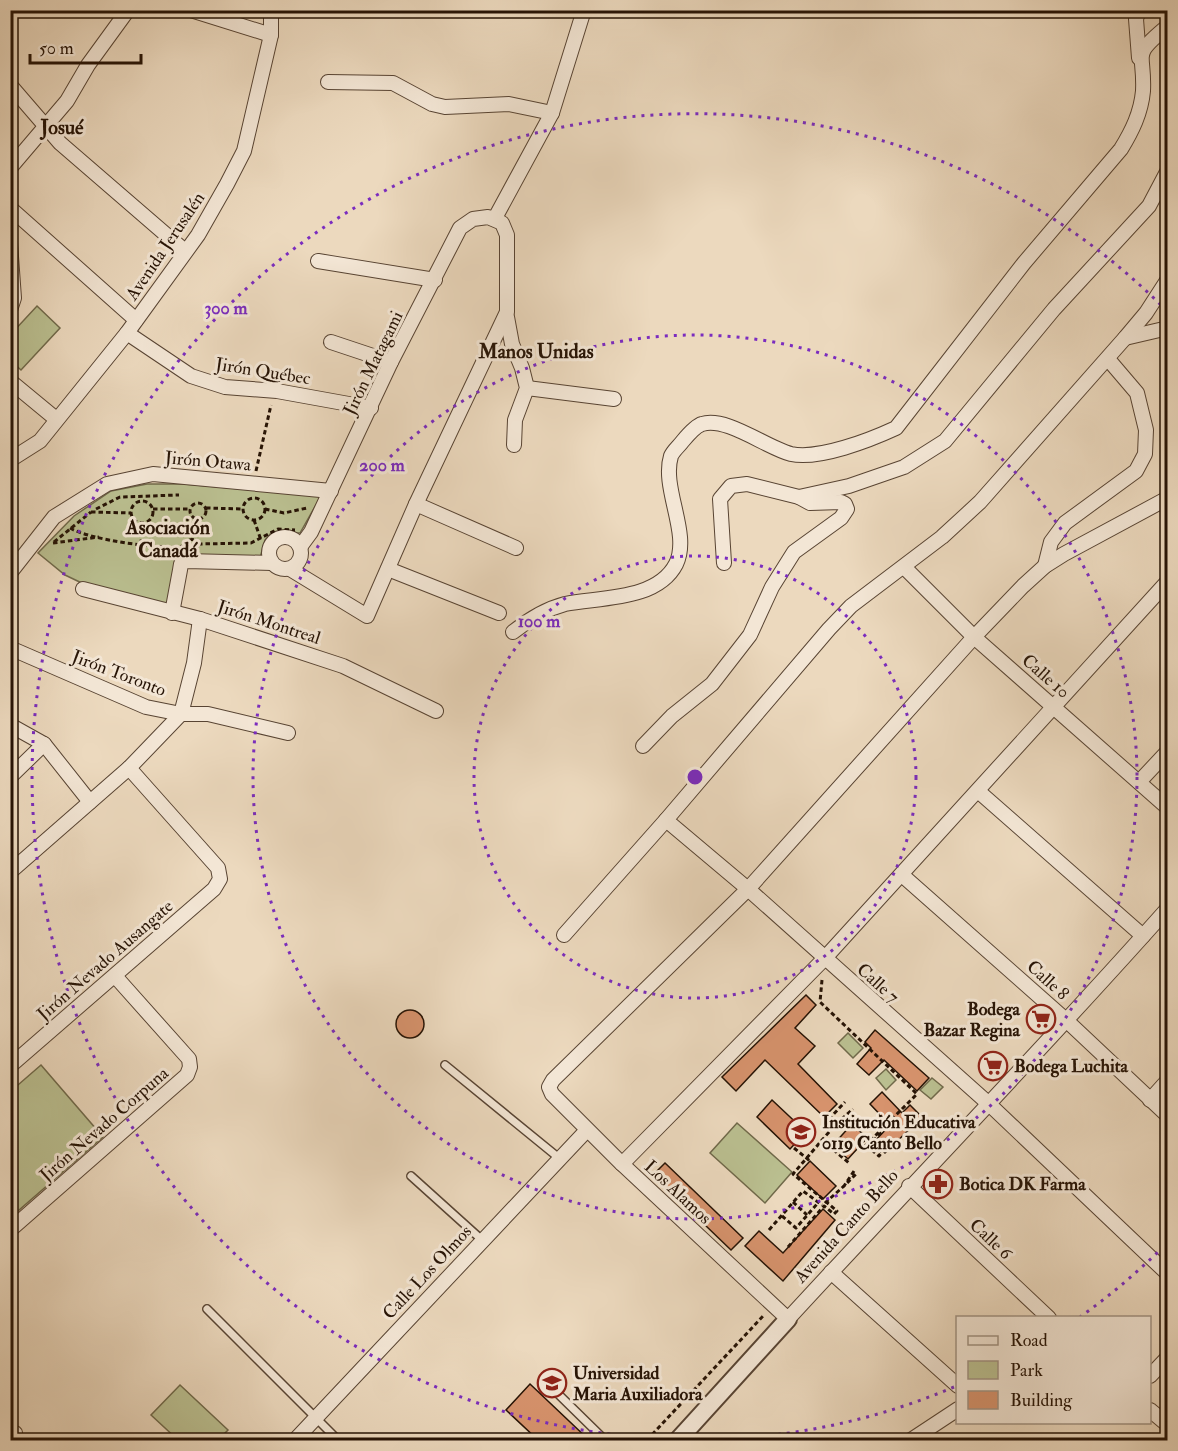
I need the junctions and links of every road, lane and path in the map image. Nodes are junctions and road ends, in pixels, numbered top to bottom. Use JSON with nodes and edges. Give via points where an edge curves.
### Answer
{"nodes":[{"id":1,"x":128,"y":10,"type":"edge"},
{"id":2,"x":191,"y":10,"type":"edge"},
{"id":3,"x":271,"y":10,"type":"edge"},
{"id":4,"x":584,"y":10,"type":"edge"},
{"id":5,"x":1139,"y":10,"type":"edge"},
{"id":6,"x":1167,"y":26,"type":"edge"},
{"id":7,"x":271,"y":34,"type":"junction"},
{"id":8,"x":1140,"y":60,"type":"junction"},
{"id":9,"x":328,"y":81,"type":"dead end"},
{"id":10,"x":10,"y":85,"type":"edge"},
{"id":11,"x":552,"y":113,"type":"junction"},
{"id":12,"x":45,"y":124,"type":"junction"},
{"id":13,"x":10,"y":168,"type":"edge"},
{"id":14,"x":1167,"y":170,"type":"edge"},
{"id":15,"x":10,"y":208,"type":"edge"},
{"id":16,"x":495,"y":218,"type":"junction"},
{"id":17,"x":10,"y":243,"type":"edge"},
{"id":18,"x":185,"y":251,"type":"junction"},
{"id":19,"x":318,"y":261,"type":"dead end"},
{"id":20,"x":1167,"y":279,"type":"edge"},
{"id":21,"x":435,"y":280,"type":"junction"},
{"id":22,"x":10,"y":310,"type":"edge"},
{"id":23,"x":507,"y":312,"type":"junction"},
{"id":24,"x":136,"y":320,"type":"junction"},
{"id":25,"x":1167,"y":328,"type":"edge"},
{"id":26,"x":127,"y":333,"type":"junction"},
{"id":27,"x":1125,"y":338,"type":"junction"},
{"id":28,"x":331,"y":342,"type":"dead end"},
{"id":29,"x":1108,"y":359,"type":"junction"},
{"id":30,"x":391,"y":362,"type":"junction"},
{"id":31,"x":10,"y":381,"type":"edge"},
{"id":32,"x":527,"y":388,"type":"junction"},
{"id":33,"x":275,"y":391,"type":"junction"},
{"id":34,"x":614,"y":399,"type":"dead end"},
{"id":35,"x":371,"y":408,"type":"junction"},
{"id":36,"x":56,"y":419,"type":"junction"},
{"id":37,"x":514,"y":445,"type":"dead end"},
{"id":38,"x":10,"y":460,"type":"edge"},
{"id":39,"x":253,"y":484,"type":"junction"},
{"id":40,"x":331,"y":491,"type":"junction"},
{"id":41,"x":179,"y":495,"type":"dead end"},
{"id":42,"x":799,"y":497,"type":"junction"},
{"id":43,"x":1167,"y":498,"type":"edge"},
{"id":44,"x":416,"y":504,"type":"junction"},
{"id":45,"x":190,"y":508,"type":"junction"},
{"id":46,"x":206,"y":508,"type":"junction"},
{"id":47,"x":153,"y":509,"type":"junction"},
{"id":48,"x":243,"y":509,"type":"junction"},
{"id":49,"x":265,"y":509,"type":"junction"},
{"id":50,"x":91,"y":512,"type":"junction"},
{"id":51,"x":131,"y":513,"type":"junction"},
{"id":52,"x":306,"y":516,"type":"dead end"},
{"id":53,"x":254,"y":520,"type":"junction"},
{"id":54,"x":302,"y":523,"type":"dead end"},
{"id":55,"x":141,"y":524,"type":"junction"},
{"id":56,"x":70,"y":528,"type":"junction"},
{"id":57,"x":101,"y":537,"type":"junction"},
{"id":58,"x":261,"y":540,"type":"junction"},
{"id":59,"x":141,"y":544,"type":"junction"},
{"id":60,"x":198,"y":544,"type":"junction"},
{"id":61,"x":187,"y":546,"type":"junction"},
{"id":62,"x":300,"y":547,"type":"junction"},
{"id":63,"x":516,"y":548,"type":"dead end"},
{"id":64,"x":272,"y":563,"type":"junction"},
{"id":65,"x":724,"y":563,"type":"dead end"},
{"id":66,"x":1045,"y":566,"type":"junction"},
{"id":67,"x":904,"y":567,"type":"junction"},
{"id":68,"x":290,"y":569,"type":"junction"},
{"id":69,"x":388,"y":569,"type":"junction"},
{"id":70,"x":10,"y":573,"type":"edge"},
{"id":71,"x":1167,"y":581,"type":"edge"},
{"id":72,"x":83,"y":590,"type":"dead end"},
{"id":73,"x":172,"y":613,"type":"junction"},
{"id":74,"x":499,"y":613,"type":"dead end"},
{"id":75,"x":200,"y":619,"type":"junction"},
{"id":76,"x":513,"y":632,"type":"dead end"},
{"id":77,"x":974,"y":637,"type":"junction"},
{"id":78,"x":10,"y":648,"type":"edge"},
{"id":79,"x":1053,"y":706,"type":"junction"},
{"id":80,"x":436,"y":711,"type":"dead end"},
{"id":81,"x":181,"y":714,"type":"junction"},
{"id":82,"x":10,"y":725,"type":"edge"},
{"id":83,"x":288,"y":733,"type":"dead end"},
{"id":84,"x":44,"y":744,"type":"junction"},
{"id":85,"x":643,"y":746,"type":"dead end"},
{"id":86,"x":1167,"y":751,"type":"edge"},
{"id":87,"x":129,"y":768,"type":"junction"},
{"id":88,"x":10,"y":777,"type":"edge"},
{"id":89,"x":1139,"y":782,"type":"junction"},
{"id":90,"x":978,"y":791,"type":"junction"},
{"id":91,"x":90,"y":802,"type":"junction"},
{"id":92,"x":1167,"y":808,"type":"edge"},
{"id":93,"x":666,"y":820,"type":"junction"},
{"id":94,"x":10,"y":872,"type":"edge"},
{"id":95,"x":902,"y":875,"type":"junction"},
{"id":96,"x":748,"y":889,"type":"junction"},
{"id":97,"x":1167,"y":908,"type":"edge"},
{"id":98,"x":564,"y":935,"type":"dead end"},
{"id":99,"x":1143,"y":936,"type":"junction"},
{"id":100,"x":824,"y":959,"type":"junction"},
{"id":101,"x":115,"y":976,"type":"junction"},
{"id":102,"x":822,"y":981,"type":"dead end"},
{"id":103,"x":1067,"y":1021,"type":"junction"},
{"id":104,"x":446,"y":1065,"type":"dead end"},
{"id":105,"x":10,"y":1066,"type":"edge"},
{"id":106,"x":1167,"y":1080,"type":"edge"},
{"id":107,"x":1150,"y":1100,"type":"junction"},
{"id":108,"x":845,"y":1102,"type":"dead end"},
{"id":109,"x":911,"y":1103,"type":"dead end"},
{"id":110,"x":988,"y":1104,"type":"junction"},
{"id":111,"x":853,"y":1109,"type":"dead end"},
{"id":112,"x":1167,"y":1116,"type":"edge"},
{"id":113,"x":836,"y":1125,"type":"junction"},
{"id":114,"x":587,"y":1130,"type":"junction"},
{"id":115,"x":822,"y":1140,"type":"junction"},
{"id":116,"x":794,"y":1148,"type":"dead end"},
{"id":117,"x":558,"y":1158,"type":"junction"},
{"id":118,"x":808,"y":1159,"type":"junction"},
{"id":119,"x":849,"y":1163,"type":"dead end"},
{"id":120,"x":622,"y":1164,"type":"junction"},
{"id":121,"x":856,"y":1172,"type":"dead end"},
{"id":122,"x":411,"y":1176,"type":"dead end"},
{"id":123,"x":909,"y":1186,"type":"junction"},
{"id":124,"x":793,"y":1202,"type":"junction"},
{"id":125,"x":826,"y":1202,"type":"junction"},
{"id":126,"x":820,"y":1205,"type":"junction"},
{"id":127,"x":807,"y":1215,"type":"junction"},
{"id":128,"x":782,"y":1216,"type":"junction"},
{"id":129,"x":10,"y":1230,"type":"edge"},
{"id":130,"x":769,"y":1230,"type":"dead end"},
{"id":131,"x":482,"y":1240,"type":"junction"},
{"id":132,"x":831,"y":1272,"type":"junction"},
{"id":133,"x":1167,"y":1274,"type":"edge"},
{"id":134,"x":207,"y":1309,"type":"dead end"},
{"id":135,"x":768,"y":1311,"type":"dead end"},
{"id":136,"x":1044,"y":1316,"type":"edge"},
{"id":137,"x":788,"y":1319,"type":"junction"},
{"id":138,"x":1167,"y":1357,"type":"edge"},
{"id":139,"x":1151,"y":1374,"type":"edge"},
{"id":140,"x":956,"y":1385,"type":"edge"},
{"id":141,"x":554,"y":1389,"type":"dead end"},
{"id":142,"x":956,"y":1410,"type":"edge"},
{"id":143,"x":1151,"y":1412,"type":"edge"},
{"id":144,"x":316,"y":1418,"type":"junction"},
{"id":145,"x":1167,"y":1425,"type":"edge"},
{"id":146,"x":295,"y":1440,"type":"edge"},
{"id":147,"x":338,"y":1440,"type":"edge"},
{"id":148,"x":605,"y":1440,"type":"edge"},
{"id":149,"x":647,"y":1440,"type":"edge"},
{"id":150,"x":678,"y":1440,"type":"edge"},
{"id":151,"x":910,"y":1440,"type":"edge"}],
"edges":[{"from":1,"to":12,"type":"street","via":[[67,101]]},
{"from":2,"to":7,"type":"street"},
{"from":3,"to":7,"type":"street","name":"Avenida Jerusalén"},
{"from":4,"to":11,"type":"street"},
{"from":5,"to":8,"type":"street","via":[[1136,19]]},
{"from":6,"to":8,"type":"street","via":[[1144,47]]},
{"from":7,"to":18,"type":"street","name":"Avenida Jerusalén","via":[[243,151],[210,215]]},
{"from":8,"to":76,"type":"street","via":[[1143,90],[1134,129],[896,428],[814,454],[792,454],[715,422],[701,424],[671,456],[680,552],[666,578],[623,595],[563,605],[541,613]]},
{"from":9,"to":11,"type":"street","via":[[393,83],[445,107],[509,104]]},
{"from":10,"to":12,"type":"street"},
{"from":11,"to":16,"type":"street"},
{"from":12,"to":13,"type":"street"},
{"from":12,"to":18,"type":"street","via":[[60,143]]},
{"from":14,"to":42,"type":"street","via":[[1149,206],[1054,309],[945,441],[904,467],[849,486]]},
{"from":15,"to":24,"type":"street"},
{"from":16,"to":21,"type":"street","name":"Jirón Matagami","via":[[473,219],[460,228]]},
{"from":16,"to":23,"type":"street","via":[[507,235]]},
{"from":17,"to":22,"type":"street","via":[[14,297]]},
{"from":18,"to":24,"type":"street","name":"Avenida Jerusalén"},
{"from":19,"to":21,"type":"street"},
{"from":20,"to":27,"type":"street"},
{"from":21,"to":30,"type":"street","name":"Jirón Matagami"},
{"from":23,"to":32,"type":"street","via":[[512,344]]},
{"from":23,"to":44,"type":"street"},
{"from":24,"to":26,"type":"street","name":"Avenida Jerusalén"},
{"from":25,"to":27,"type":"street"},
{"from":26,"to":33,"type":"street","name":"Jirón Québec","via":[[191,376],[225,387]]},
{"from":26,"to":36,"type":"street","name":"Avenida Jerusalén"},
{"from":27,"to":29,"type":"street"},
{"from":28,"to":30,"type":"street"},
{"from":29,"to":66,"type":"street","via":[[1137,393],[1146,430],[1145,454],[1136,471],[1065,523],[1051,542]]},
{"from":29,"to":67,"type":"street","via":[[980,502]]},
{"from":30,"to":35,"type":"street","name":"Jirón Matagami"},
{"from":31,"to":36,"type":"street"},
{"from":32,"to":34,"type":"street"},
{"from":32,"to":37,"type":"street","via":[[515,420]]},
{"from":33,"to":35,"type":"street","name":"Jirón Québec"},
{"from":33,"to":39,"type":"path"},
{"from":35,"to":40,"type":"street","name":"Jirón Matagami"},
{"from":36,"to":38,"type":"street","name":"Avenida Jerusalén","via":[[40,441]]},
{"from":39,"to":40,"type":"street","name":"Jirón Otawa"},
{"from":39,"to":70,"type":"street","name":"Jirón Otawa","via":[[153,474],[107,484],[54,518]]},
{"from":40,"to":62,"type":"street","name":"Jirón Matagami"},
{"from":41,"to":50,"type":"path","via":[[120,497]]},
{"from":42,"to":65,"type":"street","via":[[747,484],[724,491],[720,499]]},
{"from":42,"to":85,"type":"street","via":[[810,503],[841,502],[847,508],[841,518],[794,552],[772,587],[750,635],[712,684]]},
{"from":43,"to":66,"type":"street"},
{"from":44,"to":63,"type":"street"},
{"from":44,"to":69,"type":"street"},
{"from":45,"to":46,"type":"path","via":[[198,502]]},
{"from":45,"to":46,"type":"path","via":[[190,514],[198,520]]},
{"from":45,"to":47,"type":"path"},
{"from":46,"to":48,"type":"path"},
{"from":47,"to":51,"type":"path","via":[[142,501],[134,505]]},
{"from":47,"to":55,"type":"path","via":[[151,519]]},
{"from":48,"to":49,"type":"path","via":[[246,501],[254,498],[262,501]]},
{"from":48,"to":53,"type":"path","via":[[244,515]]},
{"from":49,"to":52,"type":"path","via":[[284,513],[309,508]]},
{"from":49,"to":53,"type":"path"},
{"from":50,"to":51,"type":"path"},
{"from":50,"to":56,"type":"path"},
{"from":51,"to":55,"type":"path"},
{"from":53,"to":58,"type":"path"},
{"from":54,"to":58,"type":"path","via":[[298,531],[278,529]]},
{"from":55,"to":59,"type":"path"},
{"from":56,"to":57,"type":"path"},
{"from":56,"to":57,"type":"path","via":[[52,544]]},
{"from":57,"to":59,"type":"path"},
{"from":58,"to":60,"type":"path"},
{"from":59,"to":61,"type":"path"},
{"from":60,"to":61,"type":"path","via":[[193,550]]},
{"from":60,"to":61,"type":"path","via":[[192,539]]},
{"from":62,"to":64,"type":"street","via":[[294,539],[279,538],[269,549]]},
{"from":62,"to":68,"type":"street","via":[[299,563]]},
{"from":64,"to":68,"type":"street","via":[[280,569]]},
{"from":64,"to":73,"type":"street","via":[[186,561],[181,564]]},
{"from":66,"to":77,"type":"street"},
{"from":67,"to":77,"type":"street","name":"Calle 10"},
{"from":67,"to":93,"type":"street","via":[[850,606]]},
{"from":68,"to":69,"type":"street","via":[[368,616]]},
{"from":69,"to":74,"type":"street"},
{"from":71,"to":79,"type":"street"},
{"from":72,"to":73,"type":"street","name":"Jirón Montreal"},
{"from":73,"to":75,"type":"street","name":"Jirón Montreal"},
{"from":75,"to":80,"type":"street","name":"Jirón Montreal","via":[[343,666]]},
{"from":75,"to":81,"type":"street"},
{"from":77,"to":79,"type":"street","name":"Calle 10"},
{"from":77,"to":96,"type":"street"},
{"from":78,"to":81,"type":"street","name":"Jirón Toronto","via":[[146,707]]},
{"from":79,"to":89,"type":"street","name":"Calle 10"},
{"from":79,"to":90,"type":"street"},
{"from":81,"to":83,"type":"street","name":"Jirón Toronto","via":[[208,714]]},
{"from":81,"to":87,"type":"street"},
{"from":82,"to":84,"type":"street"},
{"from":84,"to":88,"type":"street"},
{"from":84,"to":91,"type":"street"},
{"from":86,"to":89,"type":"street"},
{"from":87,"to":91,"type":"street"},
{"from":87,"to":101,"type":"street","name":"Jirón Nevado Ausangate","via":[[218,868],[220,879],[214,889]]},
{"from":89,"to":92,"type":"street","name":"Calle 10"},
{"from":90,"to":95,"type":"street"},
{"from":90,"to":99,"type":"street"},
{"from":91,"to":94,"type":"street"},
{"from":93,"to":96,"type":"street","name":"Calle 7"},
{"from":93,"to":98,"type":"street"},
{"from":95,"to":100,"type":"street"},
{"from":95,"to":103,"type":"street","name":"Calle 8"},
{"from":96,"to":100,"type":"street","name":"Calle 7"},
{"from":96,"to":114,"type":"street","name":"Los Alamos","via":[[553,1080],[549,1087]]},
{"from":97,"to":99,"type":"street","name":"Avenida Canto Bello"},
{"from":99,"to":103,"type":"street","name":"Avenida Canto Bello"},
{"from":100,"to":110,"type":"street","name":"Calle 7"},
{"from":100,"to":120,"type":"street"},
{"from":101,"to":105,"type":"street","name":"Jirón Nevado Ausangate"},
{"from":101,"to":129,"type":"street","name":"Jirón Nevado Corpuna","via":[[189,1059],[187,1075]]},
{"from":102,"to":109,"type":"path","via":[[820,1002],[917,1094],[865,1145],[879,1156],[882,1152],[872,1142]]},
{"from":103,"to":107,"type":"street","name":"Calle 8"},
{"from":103,"to":110,"type":"street","name":"Avenida Canto Bello"},
{"from":104,"to":117,"type":"lane"},
{"from":106,"to":107,"type":"street"},
{"from":107,"to":112,"type":"street","name":"Calle 8"},
{"from":108,"to":113,"type":"path","via":[[829,1119]]},
{"from":110,"to":123,"type":"street","name":"Avenida Canto Bello"},
{"from":110,"to":133,"type":"street","name":"Calle 7"},
{"from":111,"to":113,"type":"path"},
{"from":113,"to":115,"type":"path"},
{"from":114,"to":117,"type":"street","name":"Calle Los Olmos"},
{"from":114,"to":120,"type":"street","name":"Los Alamos"},
{"from":115,"to":118,"type":"path"},
{"from":115,"to":119,"type":"path"},
{"from":116,"to":118,"type":"path"},
{"from":117,"to":131,"type":"street","name":"Calle Los Olmos"},
{"from":118,"to":125,"type":"path","via":[[794,1174]]},
{"from":120,"to":137,"type":"street","name":"Los Alamos"},
{"from":121,"to":125,"type":"path"},
{"from":122,"to":131,"type":"lane"},
{"from":123,"to":132,"type":"street","name":"Avenida Canto Bello"},
{"from":123,"to":136,"type":"street","name":"Calle 6"},
{"from":124,"to":126,"type":"path","via":[[803,1191]]},
{"from":124,"to":127,"type":"path"},
{"from":124,"to":128,"type":"path"},
{"from":125,"to":126,"type":"path"},
{"from":125,"to":126,"type":"path","via":[[837,1211],[834,1214],[824,1206],[789,1245]]},
{"from":126,"to":127,"type":"path"},
{"from":127,"to":128,"type":"path","via":[[796,1228]]},
{"from":128,"to":130,"type":"path"},
{"from":131,"to":144,"type":"street","name":"Calle Los Olmos"},
{"from":132,"to":137,"type":"street","name":"Avenida Canto Bello"},
{"from":132,"to":140,"type":"street"},
{"from":134,"to":144,"type":"lane"},
{"from":135,"to":149,"type":"path"},
{"from":137,"to":150,"type":"street","name":"Avenida Canto Bello"},
{"from":138,"to":139,"type":"street"},
{"from":141,"to":148,"type":"lane"},
{"from":142,"to":151,"type":"street"},
{"from":143,"to":145,"type":"street"},
{"from":144,"to":146,"type":"street","name":"Calle Los Olmos"},
{"from":144,"to":147,"type":"lane"}]}
